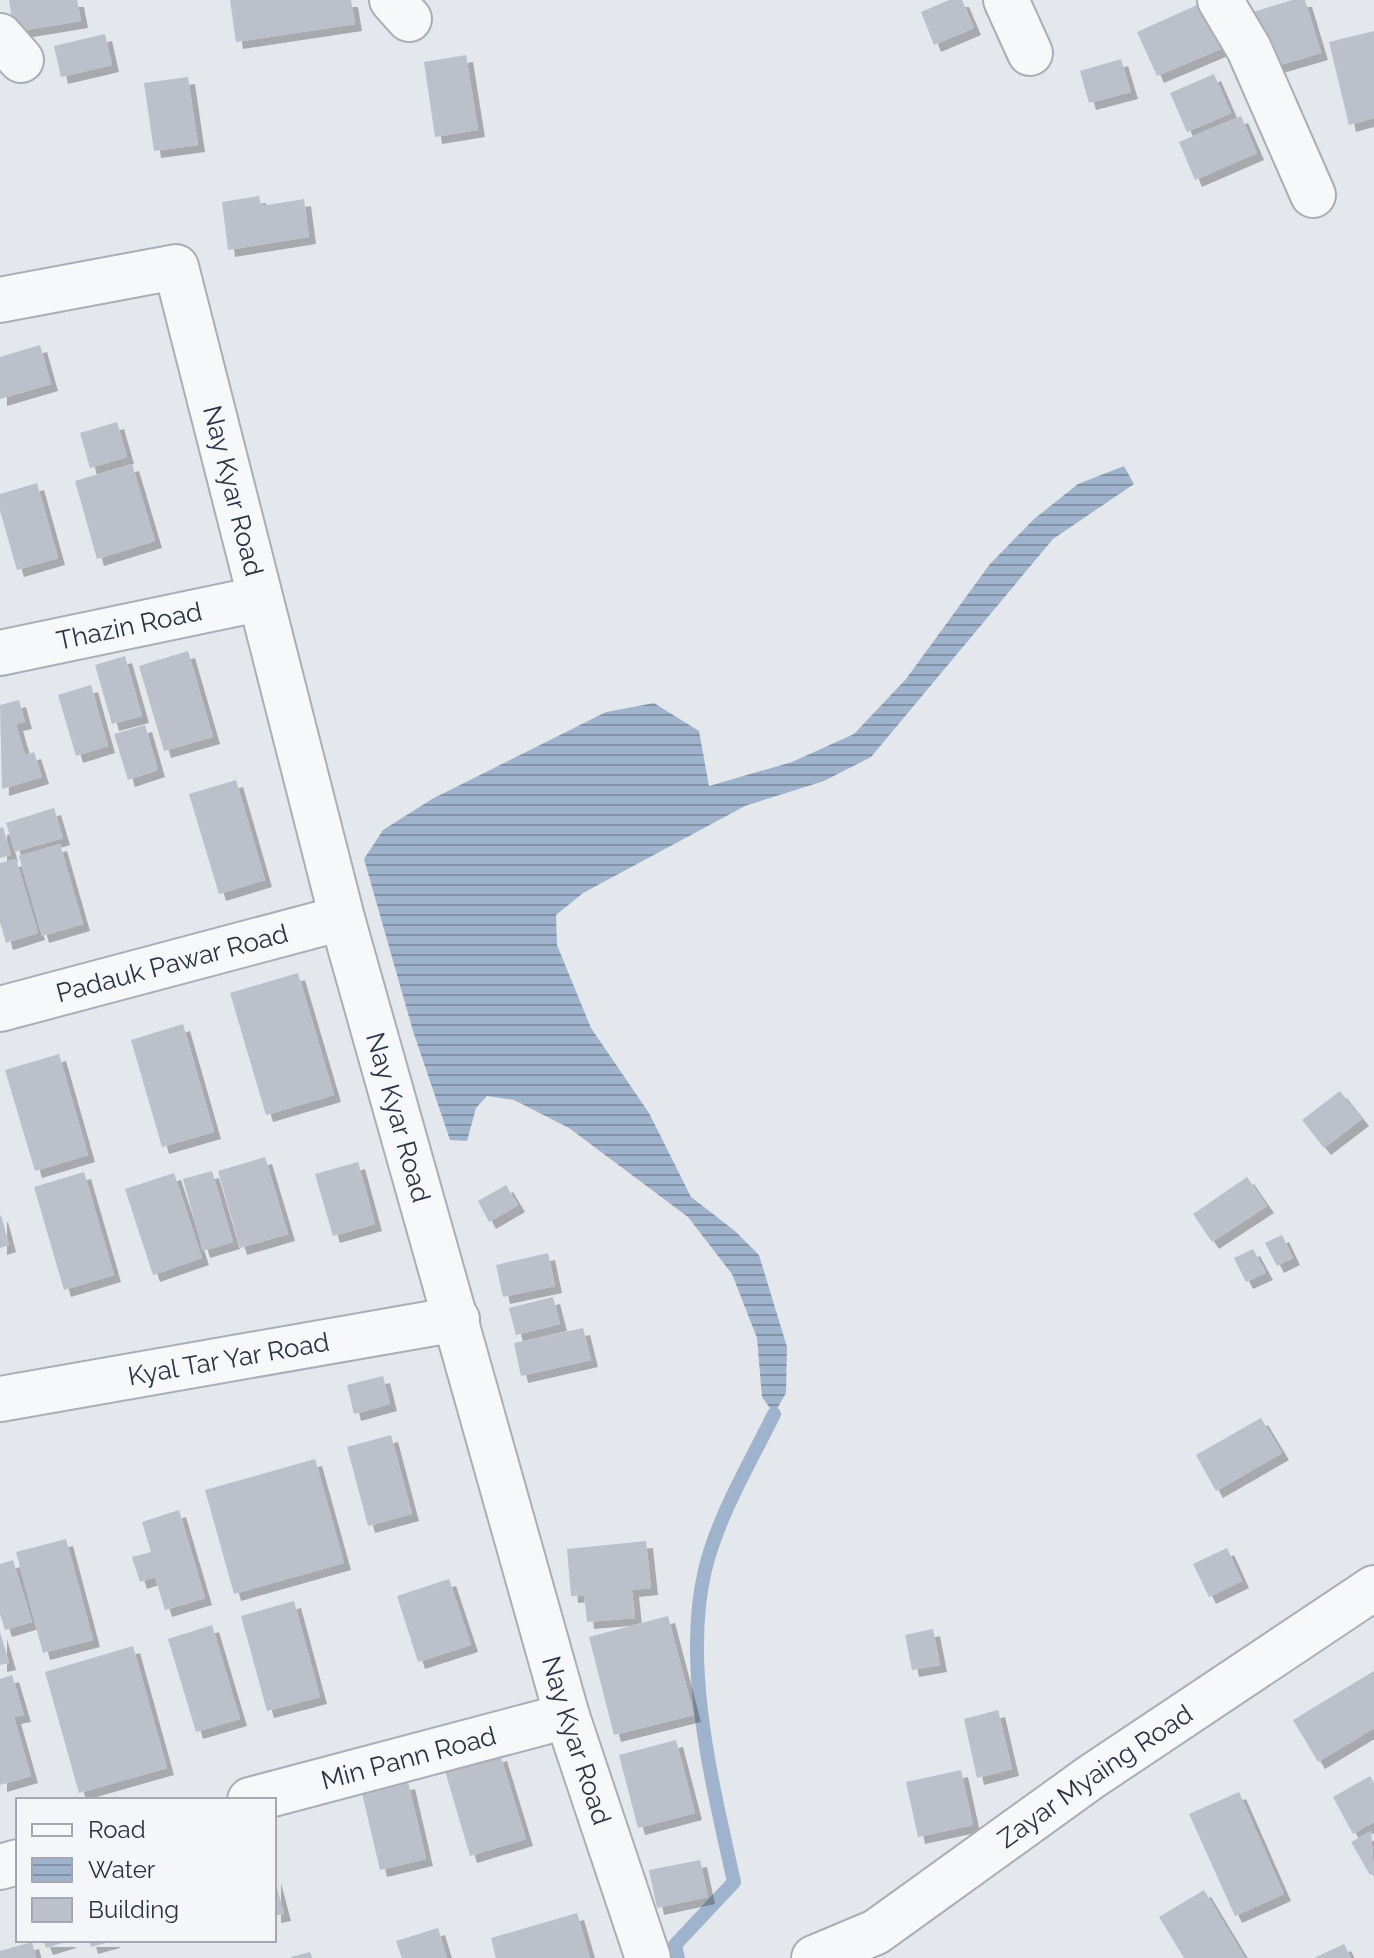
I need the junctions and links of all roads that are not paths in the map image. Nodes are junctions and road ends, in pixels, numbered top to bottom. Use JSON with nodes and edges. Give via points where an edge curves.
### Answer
{"nodes":[{"id":1,"x":1006,"y":0,"type":"edge"},
{"id":2,"x":1220,"y":0,"type":"edge"},
{"id":3,"x":1030,"y":53,"type":"dead end"},
{"id":4,"x":1313,"y":195,"type":"dead end"},
{"id":5,"x":0,"y":300,"type":"edge"},
{"id":6,"x":258,"y":599,"type":"junction"},
{"id":7,"x":0,"y":653,"type":"edge"},
{"id":8,"x":342,"y":918,"type":"junction"},
{"id":9,"x":0,"y":1009,"type":"edge"},
{"id":10,"x":457,"y":1319,"type":"junction"},
{"id":11,"x":0,"y":1399,"type":"edge"},
{"id":12,"x":1374,"y":1588,"type":"edge"},
{"id":13,"x":567,"y":1716,"type":"junction"},
{"id":14,"x":258,"y":1798,"type":"edge"},
{"id":15,"x":648,"y":1958,"type":"edge"},
{"id":16,"x":814,"y":1958,"type":"edge"}],
"edges":[{"from":1,"to":3,"type":"street"},
{"from":2,"to":4,"type":"street","via":[[1249,49]]},
{"from":5,"to":6,"type":"street","name":"Nay Kyar Road","via":[[176,267]]},
{"from":6,"to":7,"type":"street","name":"Thazin Road"},
{"from":6,"to":8,"type":"street","name":"Nay Kyar Road"},
{"from":8,"to":9,"type":"street","name":"Padauk Pawar Road"},
{"from":8,"to":10,"type":"street","name":"Nay Kyar Road"},
{"from":10,"to":11,"type":"street","name":"Kyal Tar Yar Road"},
{"from":10,"to":13,"type":"street","name":"Nay Kyar Road"},
{"from":12,"to":16,"type":"street","name":"Zayar Myaing Road","via":[[1091,1777],[876,1932]]},
{"from":13,"to":14,"type":"street","name":"Min Pann Road"},
{"from":13,"to":15,"type":"street","name":"Nay Kyar Road"}]}
